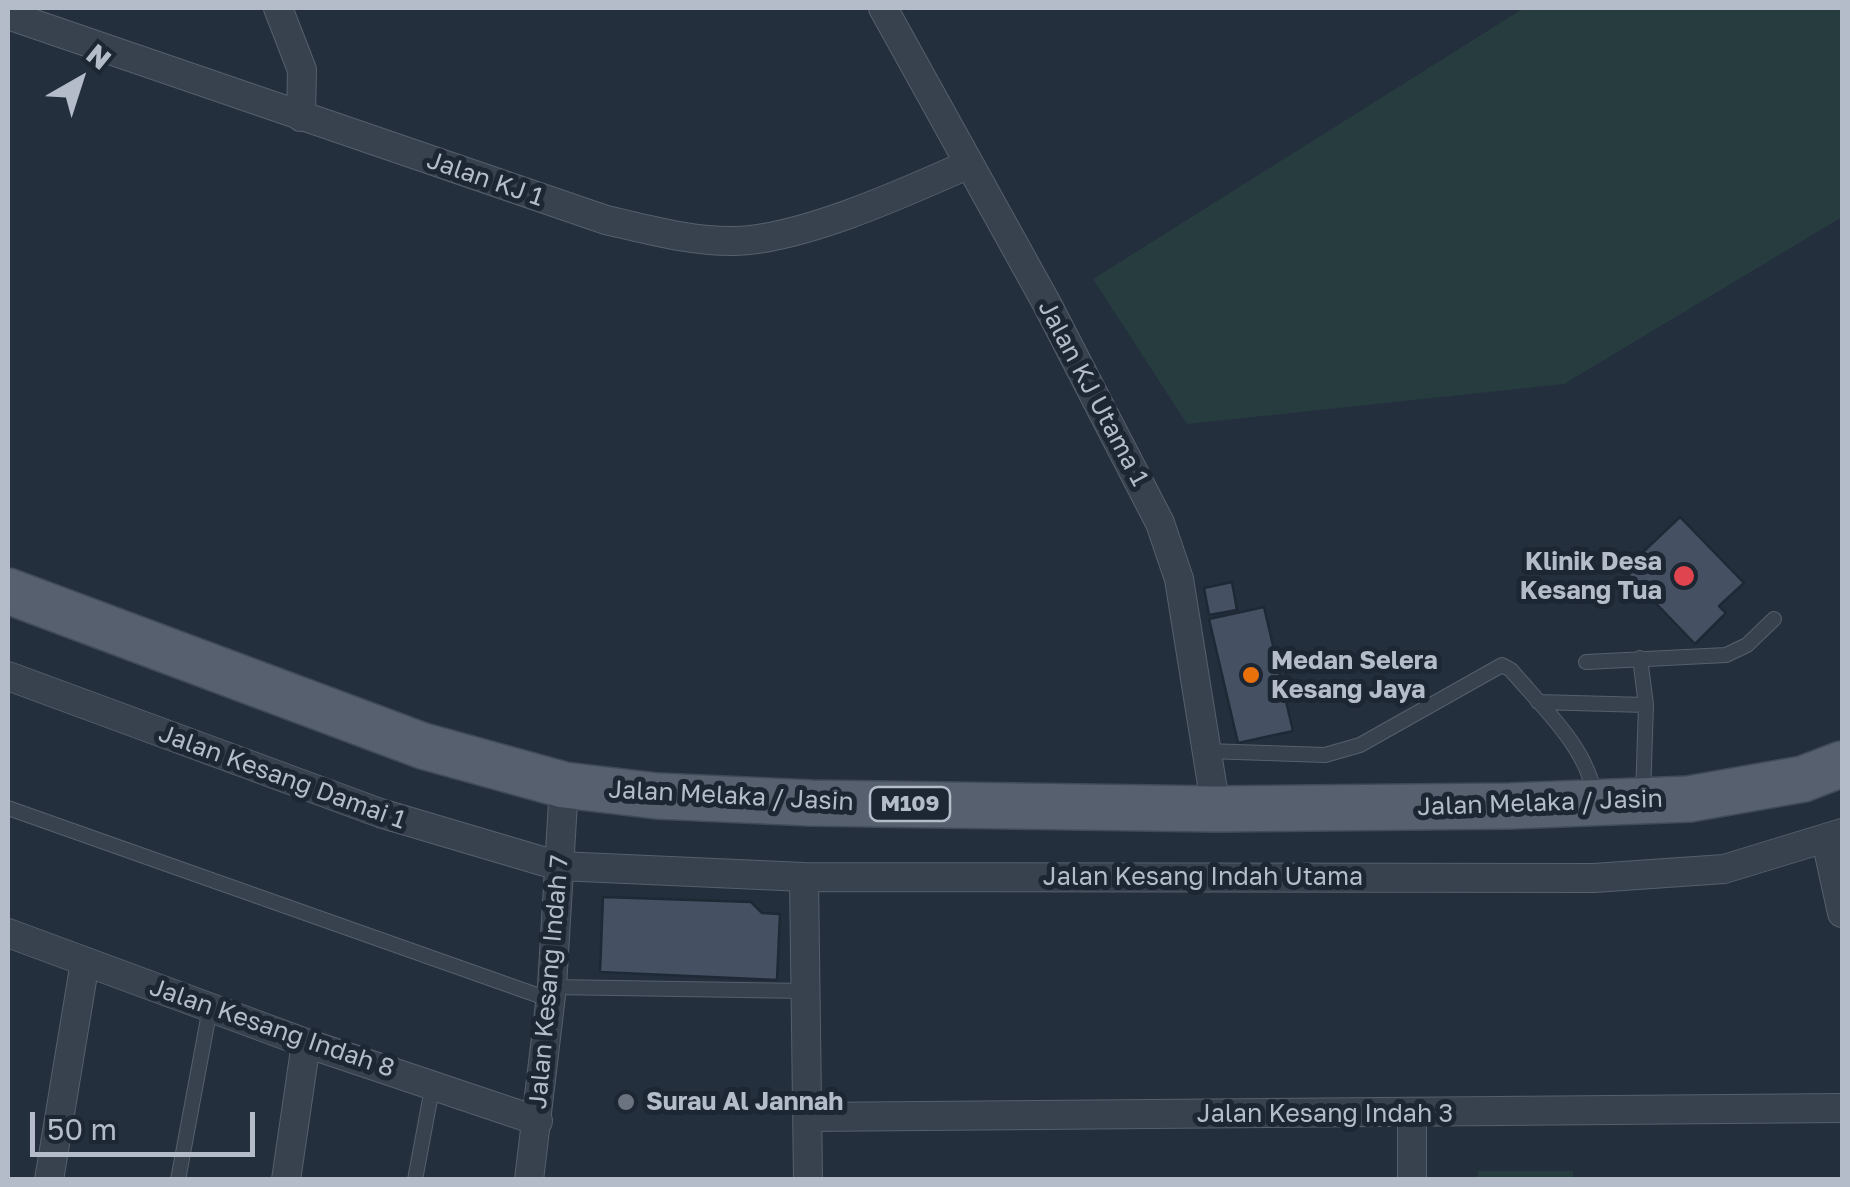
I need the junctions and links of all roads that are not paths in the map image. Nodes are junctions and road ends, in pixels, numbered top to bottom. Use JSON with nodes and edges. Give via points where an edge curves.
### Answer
{"nodes":[{"id":1,"x":278,"y":8,"type":"edge"},
{"id":2,"x":884,"y":8,"type":"edge"},
{"id":3,"x":8,"y":15,"type":"edge"},
{"id":4,"x":302,"y":117,"type":"junction"},
{"id":5,"x":969,"y":164,"type":"junction"},
{"id":6,"x":8,"y":591,"type":"edge"},
{"id":7,"x":1774,"y":619,"type":"dead end"},
{"id":8,"x":1640,"y":658,"type":"junction"},
{"id":9,"x":1586,"y":662,"type":"dead end"},
{"id":10,"x":8,"y":676,"type":"edge"},
{"id":11,"x":1538,"y":702,"type":"junction"},
{"id":12,"x":1646,"y":705,"type":"junction"},
{"id":13,"x":1207,"y":751,"type":"junction"},
{"id":14,"x":1842,"y":764,"type":"edge"},
{"id":15,"x":564,"y":785,"type":"junction"},
{"id":16,"x":1643,"y":801,"type":"junction"},
{"id":17,"x":1596,"y":803,"type":"junction"},
{"id":18,"x":8,"y":808,"type":"edge"},
{"id":19,"x":1216,"y":808,"type":"junction"},
{"id":20,"x":1834,"y":837,"type":"edge"},
{"id":21,"x":559,"y":866,"type":"junction"},
{"id":22,"x":804,"y":878,"type":"junction"},
{"id":23,"x":1842,"y":912,"type":"edge"},
{"id":24,"x":8,"y":933,"type":"edge"},
{"id":25,"x":84,"y":962,"type":"junction"},
{"id":26,"x":806,"y":991,"type":"junction"},
{"id":27,"x":552,"y":994,"type":"junction"},
{"id":28,"x":210,"y":1008,"type":"junction"},
{"id":29,"x":306,"y":1043,"type":"junction"},
{"id":30,"x":433,"y":1082,"type":"junction"},
{"id":31,"x":1842,"y":1108,"type":"edge"},
{"id":32,"x":1412,"y":1114,"type":"junction"},
{"id":33,"x":808,"y":1117,"type":"junction"},
{"id":34,"x":538,"y":1121,"type":"junction"},
{"id":35,"x":49,"y":1180,"type":"edge"},
{"id":36,"x":178,"y":1180,"type":"edge"},
{"id":37,"x":286,"y":1180,"type":"edge"},
{"id":38,"x":415,"y":1180,"type":"edge"},
{"id":39,"x":528,"y":1180,"type":"edge"},
{"id":40,"x":808,"y":1180,"type":"edge"},
{"id":41,"x":1412,"y":1180,"type":"edge"}],
"edges":[{"from":1,"to":4,"type":"street","via":[[302,70]]},
{"from":2,"to":5,"type":"street","name":"Jalan KJ Utama 1"},
{"from":3,"to":4,"type":"street","name":"Jalan KJ 1"},
{"from":4,"to":5,"type":"street","name":"Jalan KJ 1","via":[[606,220],[736,241],[810,225]]},
{"from":5,"to":13,"type":"street","name":"Jalan KJ Utama 1","via":[[1160,523],[1179,579]]},
{"from":6,"to":15,"type":"main road","name":"Jalan Melaka / Jasin","number":"M109","via":[[423,746]]},
{"from":7,"to":8,"type":"lane","via":[[1736,652]]},
{"from":8,"to":9,"type":"lane"},
{"from":8,"to":12,"type":"lane"},
{"from":10,"to":21,"type":"street","name":"Jalan Kesang Damai 1","via":[[380,813]]},
{"from":11,"to":12,"type":"lane"},
{"from":11,"to":13,"type":"lane","via":[[1502,665],[1360,745],[1324,755]]},
{"from":11,"to":17,"type":"lane","via":[[1592,774]]},
{"from":12,"to":16,"type":"lane"},
{"from":13,"to":19,"type":"street","name":"Jalan KJ Utama 1"},
{"from":14,"to":16,"type":"main road","name":"Jalan Melaka / Jasin","number":"M109","via":[[1804,779]]},
{"from":15,"to":19,"type":"main road","name":"Jalan Melaka / Jasin","number":"M109","via":[[811,803]]},
{"from":15,"to":21,"type":"street","name":"Jalan Kesang Indah 7"},
{"from":16,"to":17,"type":"main road","name":"Jalan Melaka / Jasin","number":"M109"},
{"from":17,"to":19,"type":"main road","name":"Jalan Melaka / Jasin","number":"M109"},
{"from":18,"to":27,"type":"lane"},
{"from":20,"to":22,"type":"street","name":"Jalan Kesang Indah Utama","via":[[1724,869],[1594,878]]},
{"from":20,"to":23,"type":"street"},
{"from":21,"to":22,"type":"street","name":"Jalan Kesang Indah Utama"},
{"from":21,"to":27,"type":"street","name":"Jalan Kesang Indah 7"},
{"from":22,"to":26,"type":"street"},
{"from":24,"to":25,"type":"street","name":"Jalan Kesang Indah 8"},
{"from":25,"to":28,"type":"street","name":"Jalan Kesang Indah 8"},
{"from":25,"to":35,"type":"street"},
{"from":26,"to":27,"type":"lane"},
{"from":26,"to":33,"type":"street"},
{"from":27,"to":34,"type":"street","name":"Jalan Kesang Indah 7"},
{"from":28,"to":29,"type":"street","name":"Jalan Kesang Indah 8"},
{"from":28,"to":36,"type":"lane"},
{"from":29,"to":30,"type":"street","name":"Jalan Kesang Indah 8"},
{"from":29,"to":37,"type":"street"},
{"from":30,"to":34,"type":"street","name":"Jalan Kesang Indah 8"},
{"from":30,"to":38,"type":"lane"},
{"from":31,"to":32,"type":"street","name":"Jalan Kesang Indah 3"},
{"from":32,"to":33,"type":"street","name":"Jalan Kesang Indah 3"},
{"from":32,"to":41,"type":"street"},
{"from":33,"to":40,"type":"street"},
{"from":34,"to":39,"type":"street","name":"Jalan Kesang Indah 7"}]}
